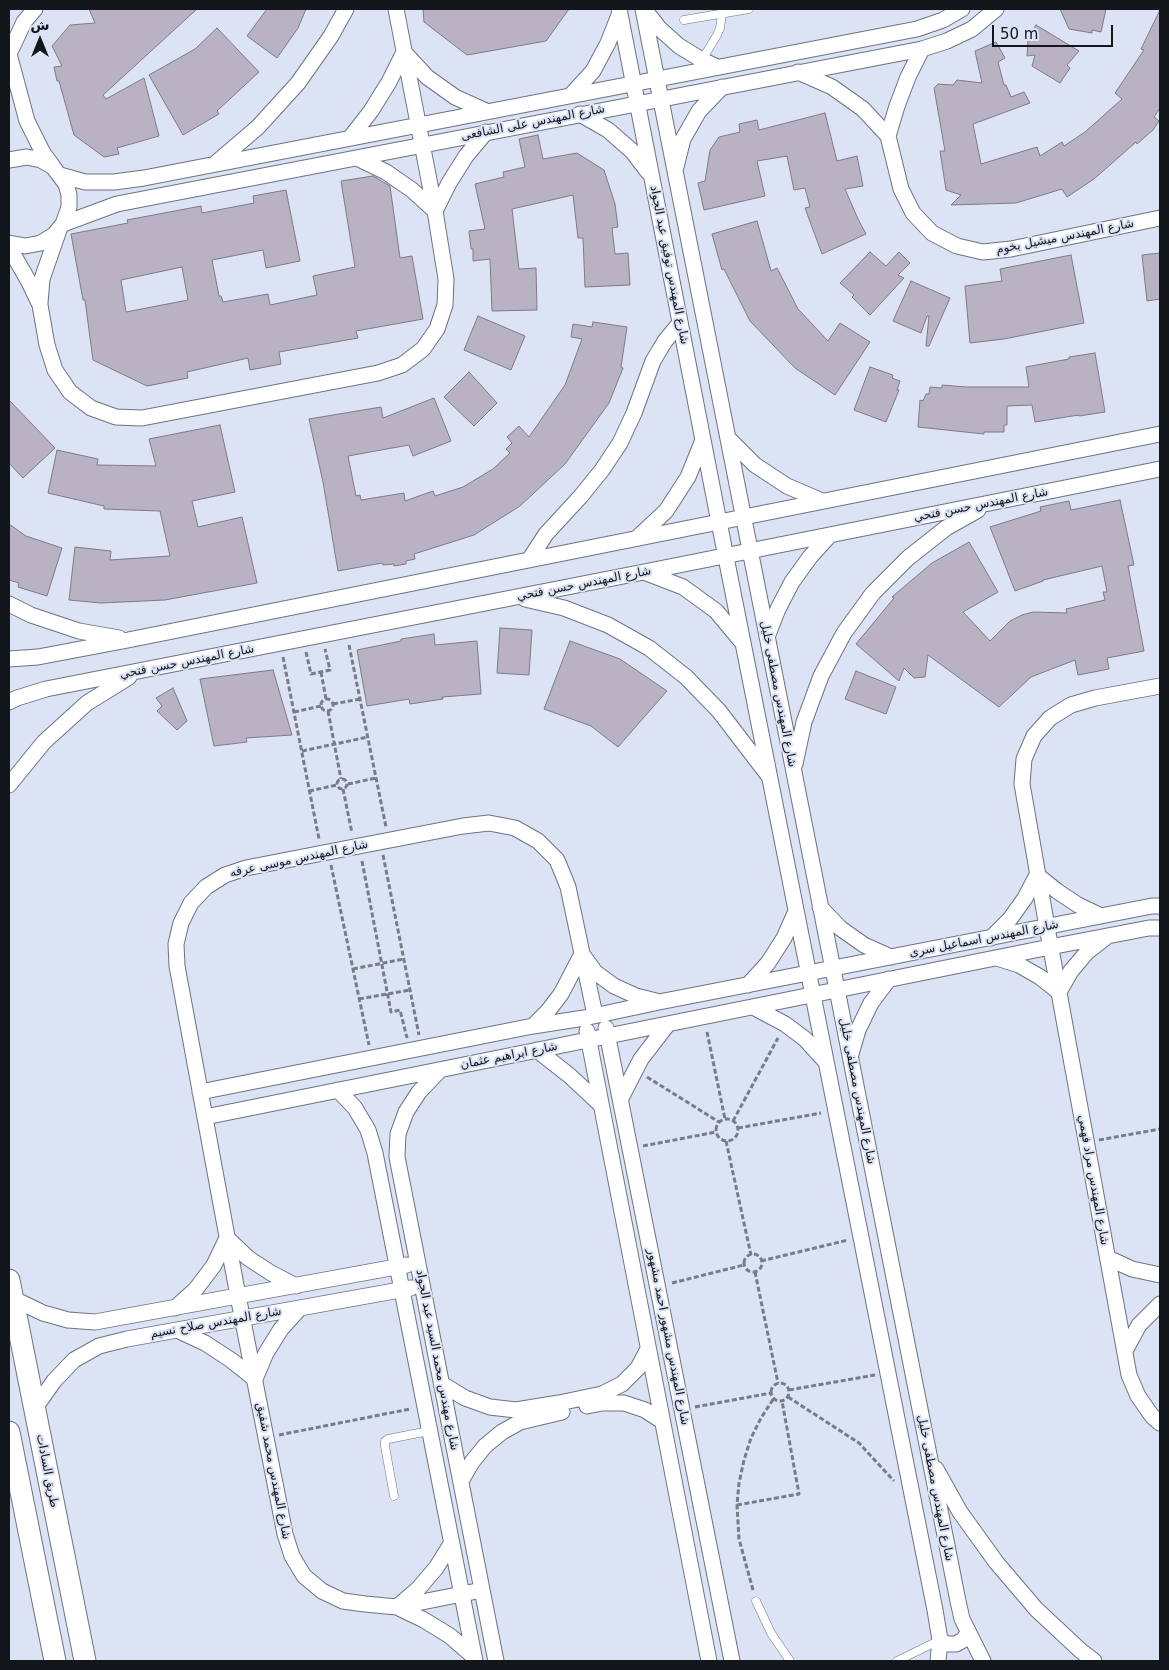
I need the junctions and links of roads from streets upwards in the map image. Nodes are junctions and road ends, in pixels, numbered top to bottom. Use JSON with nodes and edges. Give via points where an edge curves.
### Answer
{"nodes":[{"id":1,"x":35,"y":9,"type":"edge"},
{"id":2,"x":346,"y":9,"type":"edge"},
{"id":3,"x":396,"y":9,"type":"edge"},
{"id":4,"x":643,"y":9,"type":"edge"},
{"id":5,"x":962,"y":9,"type":"edge"},
{"id":6,"x":996,"y":9,"type":"edge"},
{"id":7,"x":619,"y":11,"type":"edge"},
{"id":8,"x":922,"y":49,"type":"junction"},
{"id":9,"x":404,"y":52,"type":"junction"},
{"id":10,"x":9,"y":54,"type":"edge"},
{"id":11,"x":717,"y":67,"type":"junction"},
{"id":12,"x":798,"y":72,"type":"junction"},
{"id":13,"x":656,"y":78,"type":"junction"},
{"id":14,"x":633,"y":83,"type":"junction"},
{"id":15,"x":722,"y":87,"type":"junction"},
{"id":16,"x":571,"y":95,"type":"junction"},
{"id":17,"x":660,"y":98,"type":"junction"},
{"id":18,"x":637,"y":103,"type":"junction"},
{"id":19,"x":15,"y":109,"type":"edge"},
{"id":20,"x":486,"y":111,"type":"junction"},
{"id":21,"x":580,"y":114,"type":"junction"},
{"id":22,"x":418,"y":125,"type":"junction"},
{"id":23,"x":486,"y":132,"type":"junction"},
{"id":24,"x":888,"y":136,"type":"junction"},
{"id":25,"x":350,"y":138,"type":"junction"},
{"id":26,"x":422,"y":145,"type":"junction"},
{"id":27,"x":357,"y":158,"type":"junction"},
{"id":28,"x":9,"y":160,"type":"edge"},
{"id":29,"x":214,"y":164,"type":"junction"},
{"id":30,"x":57,"y":171,"type":"junction"},
{"id":31,"x":675,"y":171,"type":"junction"},
{"id":32,"x":651,"y":177,"type":"junction"},
{"id":33,"x":435,"y":211,"type":"junction"},
{"id":34,"x":1160,"y":218,"type":"edge"},
{"id":35,"x":61,"y":227,"type":"junction"},
{"id":36,"x":9,"y":245,"type":"edge"},
{"id":37,"x":40,"y":304,"type":"junction"},
{"id":38,"x":680,"y":323,"type":"junction"},
{"id":39,"x":1160,"y":434,"type":"edge"},
{"id":40,"x":728,"y":438,"type":"junction"},
{"id":41,"x":703,"y":440,"type":"junction"},
{"id":42,"x":1160,"y":469,"type":"edge"},
{"id":43,"x":822,"y":502,"type":"junction"},
{"id":44,"x":989,"y":504,"type":"junction"},
{"id":45,"x":743,"y":517,"type":"junction"},
{"id":46,"x":719,"y":522,"type":"junction"},
{"id":47,"x":830,"y":535,"type":"junction"},
{"id":48,"x":637,"y":538,"type":"junction"},
{"id":49,"x":750,"y":551,"type":"junction"},
{"id":50,"x":725,"y":556,"type":"junction"},
{"id":51,"x":529,"y":560,"type":"junction"},
{"id":52,"x":644,"y":572,"type":"junction"},
{"id":53,"x":518,"y":597,"type":"junction"},
{"id":54,"x":9,"y":604,"type":"edge"},
{"id":55,"x":767,"y":637,"type":"junction"},
{"id":56,"x":128,"y":640,"type":"junction"},
{"id":57,"x":742,"y":642,"type":"junction"},
{"id":58,"x":9,"y":659,"type":"edge"},
{"id":59,"x":136,"y":672,"type":"junction"},
{"id":60,"x":1160,"y":686,"type":"edge"},
{"id":61,"x":9,"y":702,"type":"edge"},
{"id":62,"x":793,"y":770,"type":"junction"},
{"id":63,"x":770,"y":777,"type":"junction"},
{"id":64,"x":9,"y":785,"type":"edge"},
{"id":65,"x":1037,"y":874,"type":"junction"},
{"id":66,"x":1160,"y":906,"type":"edge"},
{"id":67,"x":820,"y":907,"type":"junction"},
{"id":68,"x":796,"y":911,"type":"junction"},
{"id":69,"x":1101,"y":916,"type":"junction"},
{"id":70,"x":1046,"y":927,"type":"junction"},
{"id":71,"x":1160,"y":928,"type":"edge"},
{"id":72,"x":1106,"y":936,"type":"junction"},
{"id":73,"x":991,"y":938,"type":"junction"},
{"id":74,"x":1050,"y":947,"type":"junction"},
{"id":75,"x":582,"y":954,"type":"junction"},
{"id":76,"x":891,"y":957,"type":"junction"},
{"id":77,"x":996,"y":958,"type":"junction"},
{"id":78,"x":832,"y":969,"type":"junction"},
{"id":79,"x":808,"y":974,"type":"junction"},
{"id":80,"x":888,"y":980,"type":"junction"},
{"id":81,"x":748,"y":985,"type":"junction"},
{"id":82,"x":836,"y":990,"type":"junction"},
{"id":83,"x":1059,"y":992,"type":"junction"},
{"id":84,"x":813,"y":994,"type":"junction"},
{"id":85,"x":659,"y":1002,"type":"junction"},
{"id":86,"x":753,"y":1007,"type":"junction"},
{"id":87,"x":594,"y":1015,"type":"junction"},
{"id":88,"x":668,"y":1024,"type":"junction"},
{"id":89,"x":532,"y":1026,"type":"junction"},
{"id":90,"x":608,"y":1036,"type":"junction"},
{"id":91,"x":588,"y":1040,"type":"junction"},
{"id":92,"x":537,"y":1050,"type":"junction"},
{"id":93,"x":850,"y":1058,"type":"junction"},
{"id":94,"x":826,"y":1062,"type":"junction"},
{"id":95,"x":440,"y":1070,"type":"junction"},
{"id":96,"x":338,"y":1090,"type":"junction"},
{"id":97,"x":200,"y":1092,"type":"junction"},
{"id":98,"x":621,"y":1098,"type":"junction"},
{"id":99,"x":601,"y":1105,"type":"junction"},
{"id":100,"x":205,"y":1117,"type":"junction"},
{"id":101,"x":227,"y":1238,"type":"junction"},
{"id":102,"x":1108,"y":1258,"type":"junction"},
{"id":103,"x":418,"y":1263,"type":"junction"},
{"id":104,"x":398,"y":1267,"type":"junction"},
{"id":105,"x":1160,"y":1275,"type":"edge"},
{"id":106,"x":296,"y":1286,"type":"junction"},
{"id":107,"x":422,"y":1286,"type":"junction"},
{"id":108,"x":10,"y":1289,"type":"edge"},
{"id":109,"x":402,"y":1289,"type":"junction"},
{"id":110,"x":238,"y":1296,"type":"junction"},
{"id":111,"x":1160,"y":1304,"type":"edge"},
{"id":112,"x":174,"y":1308,"type":"junction"},
{"id":113,"x":300,"y":1308,"type":"junction"},
{"id":114,"x":243,"y":1318,"type":"junction"},
{"id":115,"x":177,"y":1330,"type":"junction"},
{"id":116,"x":648,"y":1349,"type":"junction"},
{"id":117,"x":1125,"y":1351,"type":"junction"},
{"id":118,"x":255,"y":1379,"type":"junction"},
{"id":119,"x":442,"y":1384,"type":"junction"},
{"id":120,"x":561,"y":1407,"type":"junction"},
{"id":121,"x":35,"y":1408,"type":"junction"},
{"id":122,"x":662,"y":1421,"type":"junction"},
{"id":123,"x":1160,"y":1423,"type":"edge"},
{"id":124,"x":9,"y":1432,"type":"edge"},
{"id":125,"x":930,"y":1458,"type":"junction"},
{"id":126,"x":461,"y":1481,"type":"junction"},
{"id":127,"x":451,"y":1544,"type":"junction"},
{"id":128,"x":482,"y":1590,"type":"junction"},
{"id":129,"x":462,"y":1595,"type":"junction"},
{"id":130,"x":74,"y":1601,"type":"junction"},
{"id":131,"x":44,"y":1607,"type":"junction"},
{"id":132,"x":397,"y":1607,"type":"junction"},
{"id":133,"x":968,"y":1633,"type":"junction"},
{"id":134,"x":940,"y":1640,"type":"junction"},
{"id":135,"x":86,"y":1657,"type":"edge"},
{"id":136,"x":474,"y":1658,"type":"edge"},
{"id":137,"x":55,"y":1661,"type":"edge"},
{"id":138,"x":496,"y":1661,"type":"edge"},
{"id":139,"x":709,"y":1661,"type":"edge"},
{"id":140,"x":732,"y":1661,"type":"edge"},
{"id":141,"x":938,"y":1661,"type":"edge"},
{"id":142,"x":983,"y":1661,"type":"edge"},
{"id":143,"x":1094,"y":1661,"type":"edge"}],
"edges":[{"from":1,"to":10,"type":"street","via":[[24,22]]},
{"from":2,"to":29,"type":"street","via":[[298,83],[258,126]]},
{"from":3,"to":9,"type":"street"},
{"from":4,"to":11,"type":"street","via":[[679,46]]},
{"from":4,"to":13,"type":"street","name":"شارع المهندس توفيق عبد الجواد"},
{"from":5,"to":11,"type":"street","name":"شارع المهندس على الشافعى","via":[[917,29]]},
{"from":6,"to":8,"type":"street","name":"شارع المهندس على الشافعى","via":[[972,29]]},
{"from":7,"to":14,"type":"street","name":"شارع المهندس توفيق عبد الجواد"},
{"from":7,"to":16,"type":"street","via":[[608,43],[592,71]]},
{"from":8,"to":12,"type":"street","name":"شارع المهندس على الشافعى"},
{"from":8,"to":24,"type":"street","via":[[899,99]]},
{"from":9,"to":20,"type":"street","via":[[427,77],[455,97]]},
{"from":9,"to":22,"type":"street"},
{"from":9,"to":25,"type":"street","via":[[371,111]]},
{"from":10,"to":19,"type":"street"},
{"from":11,"to":13,"type":"street","name":"شارع المهندس على الشافعى"},
{"from":12,"to":15,"type":"street","name":"شارع المهندس على الشافعى"},
{"from":12,"to":24,"type":"street","name":"شارع المهندس ميشيل بخوم","via":[[832,87],[855,103]]},
{"from":13,"to":14,"type":"street","name":"شارع المهندس على الشافعى"},
{"from":13,"to":17,"type":"street","name":"شارع المهندس توفيق عبد الجواد"},
{"from":14,"to":16,"type":"street","name":"شارع المهندس على الشافعى"},
{"from":14,"to":18,"type":"street","name":"شارع المهندس توفيق عبد الجواد"},
{"from":15,"to":17,"type":"street","name":"شارع المهندس على الشافعى"},
{"from":15,"to":31,"type":"street","via":[[699,111],[691,125],[683,140]]},
{"from":16,"to":20,"type":"street","name":"شارع المهندس على الشافعى"},
{"from":17,"to":18,"type":"street","name":"شارع المهندس على الشافعى"},
{"from":17,"to":31,"type":"street","name":"شارع المهندس توفيق عبد الجواد"},
{"from":18,"to":21,"type":"street","name":"شارع المهندس على الشافعى"},
{"from":18,"to":32,"type":"street","name":"شارع المهندس توفيق عبد الجواد"},
{"from":19,"to":30,"type":"street"},
{"from":20,"to":22,"type":"street","name":"شارع المهندس على الشافعى"},
{"from":21,"to":23,"type":"street","name":"شارع المهندس على الشافعى"},
{"from":21,"to":32,"type":"street","via":[[608,130],[632,151]]},
{"from":22,"to":25,"type":"street","name":"شارع المهندس على الشافعى"},
{"from":22,"to":26,"type":"street"},
{"from":23,"to":26,"type":"street","name":"شارع المهندس على الشافعى"},
{"from":23,"to":33,"type":"street","via":[[449,183]]},
{"from":24,"to":34,"type":"street","name":"شارع المهندس ميشيل بخوم","via":[[901,188],[913,213],[932,233],[956,246],[984,252],[1011,249]]},
{"from":25,"to":29,"type":"street","name":"شارع المهندس على الشافعى"},
{"from":26,"to":27,"type":"street","name":"شارع المهندس على الشافعى"},
{"from":26,"to":33,"type":"street"},
{"from":27,"to":33,"type":"street","via":[[386,172]]},
{"from":27,"to":35,"type":"street","name":"شارع المهندس على الشافعى","via":[[117,204]]},
{"from":28,"to":30,"type":"street","name":"شارع المهندس على الشافعى","via":[[27,157],[40,160]]},
{"from":29,"to":30,"type":"street","name":"شارع المهندس على الشافعى","via":[[114,182],[85,182]]},
{"from":30,"to":35,"type":"street","via":[[69,195],[69,207]]},
{"from":31,"to":40,"type":"street","name":"شارع المهندس توفيق عبد الجواد"},
{"from":32,"to":38,"type":"street","name":"شارع المهندس توفيق عبد الجواد"},
{"from":33,"to":37,"type":"street","via":[[446,280],[445,305],[437,329],[423,349],[402,365],[378,373],[142,418],[116,417],[91,408],[70,392],[55,370]]},
{"from":35,"to":36,"type":"street","name":"شارع المهندس على الشافعى","via":[[40,243]]},
{"from":35,"to":37,"type":"street","via":[[42,279]]},
{"from":36,"to":37,"type":"street"},
{"from":38,"to":41,"type":"street","name":"شارع المهندس توفيق عبد الجواد"},
{"from":38,"to":51,"type":"street","via":[[654,361],[620,443],[582,496],[546,534]]},
{"from":39,"to":43,"type":"street"},
{"from":40,"to":43,"type":"street","via":[[755,465],[787,486]]},
{"from":40,"to":45,"type":"street","name":"شارع المهندس توفيق عبد الجواد"},
{"from":41,"to":46,"type":"street","name":"شارع المهندس توفيق عبد الجواد"},
{"from":41,"to":48,"type":"street","via":[[688,477],[666,511]]},
{"from":42,"to":44,"type":"street","name":"شارع المهندس حسن فتحي"},
{"from":43,"to":45,"type":"street"},
{"from":44,"to":47,"type":"street","name":"شارع المهندس حسن فتحي"},
{"from":44,"to":62,"type":"street","via":[[946,528],[908,558],[873,594],[850,625],[821,676],[804,722]]},
{"from":45,"to":46,"type":"street"},
{"from":45,"to":49,"type":"street","name":"شارع المهندس مصطفى خليل"},
{"from":46,"to":48,"type":"street"},
{"from":46,"to":50,"type":"street","name":"شارع المهندس مصطفى خليل"},
{"from":47,"to":49,"type":"street","name":"شارع المهندس حسن فتحي"},
{"from":47,"to":55,"type":"street","via":[[792,582]]},
{"from":48,"to":51,"type":"street"},
{"from":49,"to":50,"type":"street","name":"شارع المهندس حسن فتحي"},
{"from":49,"to":55,"type":"street","name":"شارع المهندس مصطفى خليل"},
{"from":50,"to":52,"type":"street","name":"شارع المهندس حسن فتحي"},
{"from":50,"to":57,"type":"street","name":"شارع المهندس مصطفى خليل"},
{"from":51,"to":56,"type":"street"},
{"from":52,"to":53,"type":"street","name":"شارع المهندس حسن فتحي"},
{"from":52,"to":57,"type":"street","via":[[682,587],[716,611]]},
{"from":53,"to":59,"type":"street","name":"شارع المهندس حسن فتحي"},
{"from":53,"to":63,"type":"street","via":[[564,608],[608,625],[649,648],[686,677],[719,711]]},
{"from":54,"to":56,"type":"street","via":[[79,631]]},
{"from":55,"to":62,"type":"street","name":"شارع المهندس مصطفى خليل"},
{"from":56,"to":58,"type":"street"},
{"from":57,"to":63,"type":"street","name":"شارع المهندس مصطفى خليل"},
{"from":59,"to":61,"type":"street","name":"شارع المهندس حسن فتحي","via":[[46,689]]},
{"from":59,"to":64,"type":"street","via":[[87,703],[44,742]]},
{"from":60,"to":65,"type":"street","name":"شارع المهندس مراد فهمي","via":[[1071,705],[1050,718],[1034,736],[1024,759],[1022,784]]},
{"from":62,"to":67,"type":"street","name":"شارع المهندس مصطفى خليل"},
{"from":63,"to":68,"type":"street","name":"شارع المهندس مصطفى خليل"},
{"from":65,"to":69,"type":"street","via":[[1078,905]]},
{"from":65,"to":70,"type":"street","name":"شارع المهندس مراد فهمي"},
{"from":65,"to":73,"type":"street","via":[[1010,919]]},
{"from":66,"to":69,"type":"street","name":"شارع المهندس اسماعيل سرى"},
{"from":67,"to":76,"type":"street","via":[[848,934]]},
{"from":67,"to":78,"type":"street","name":"شارع المهندس مصطفى خليل"},
{"from":68,"to":79,"type":"street","name":"شارع المهندس مصطفى خليل"},
{"from":68,"to":81,"type":"street","via":[[768,963]]},
{"from":69,"to":70,"type":"street","name":"شارع المهندس اسماعيل سرى"},
{"from":70,"to":73,"type":"street","name":"شارع المهندس اسماعيل سرى"},
{"from":70,"to":74,"type":"street","name":"شارع المهندس مراد فهمي"},
{"from":71,"to":72,"type":"street","name":"شارع المهندس اسماعيل سرى"},
{"from":72,"to":74,"type":"street","name":"شارع المهندس اسماعيل سرى"},
{"from":72,"to":83,"type":"street","via":[[1076,965]]},
{"from":73,"to":76,"type":"street","name":"شارع المهندس اسماعيل سرى"},
{"from":74,"to":77,"type":"street","name":"شارع المهندس اسماعيل سرى"},
{"from":74,"to":83,"type":"street","name":"شارع المهندس مراد فهمي"},
{"from":75,"to":85,"type":"street","via":[[595,972],[614,986]]},
{"from":75,"to":87,"type":"street","name":"شارع المهندس موسى عرفه"},
{"from":75,"to":89,"type":"street","via":[[561,994]]},
{"from":75,"to":97,"type":"street","name":"شارع المهندس موسى عرفه","via":[[568,887],[557,860],[538,841],[515,828],[489,823],[463,826],[224,875],[191,903],[181,923],[176,944],[177,966]]},
{"from":76,"to":78,"type":"street","name":"شارع المهندس اسماعيل سرى"},
{"from":77,"to":80,"type":"street","name":"شارع المهندس اسماعيل سرى"},
{"from":77,"to":83,"type":"street","via":[[1019,965]]},
{"from":78,"to":79,"type":"street","name":"شارع المهندس اسماعيل سرى"},
{"from":78,"to":82,"type":"street","name":"شارع المهندس مصطفى خليل"},
{"from":79,"to":81,"type":"street","name":"شارع ابراهيم عثمان"},
{"from":79,"to":84,"type":"street","name":"شارع المهندس مصطفى خليل"},
{"from":80,"to":82,"type":"street","name":"شارع المهندس اسماعيل سرى"},
{"from":80,"to":93,"type":"street","via":[[871,1003],[858,1030]]},
{"from":81,"to":85,"type":"street","name":"شارع ابراهيم عثمان"},
{"from":82,"to":84,"type":"street","name":"شارع المهندس اسماعيل سرى"},
{"from":82,"to":93,"type":"street","name":"شارع المهندس مصطفى خليل"},
{"from":83,"to":102,"type":"street","name":"شارع المهندس مراد فهمي"},
{"from":84,"to":86,"type":"street","name":"شارع ابراهيم عثمان"},
{"from":84,"to":94,"type":"street","name":"شارع المهندس مصطفى خليل"},
{"from":85,"to":87,"type":"street","name":"شارع ابراهيم عثمان"},
{"from":86,"to":88,"type":"street","name":"شارع ابراهيم عثمان"},
{"from":86,"to":94,"type":"street","via":[[805,1039]]},
{"from":87,"to":89,"type":"street","name":"شارع ابراهيم عثمان"},
{"from":87,"to":90,"type":"street","name":"شارع المهندس مشهور احمد مشهور"},
{"from":87,"to":91,"type":"street","name":"شارع المهندس مشهور احمد مشهور"},
{"from":88,"to":90,"type":"street","name":"شارع ابراهيم عثمان"},
{"from":88,"to":98,"type":"street","via":[[650,1047]]},
{"from":89,"to":97,"type":"street","name":"شارع ابراهيم عثمان"},
{"from":90,"to":91,"type":"street","name":"شارع ابراهيم عثمان"},
{"from":90,"to":98,"type":"street","name":"شارع المهندس مشهور احمد مشهور"},
{"from":91,"to":92,"type":"street","name":"شارع ابراهيم عثمان"},
{"from":91,"to":99,"type":"street","name":"شارع المهندس مشهور احمد مشهور"},
{"from":92,"to":95,"type":"street","name":"شارع ابراهيم عثمان"},
{"from":92,"to":99,"type":"street"},
{"from":93,"to":125,"type":"street","name":"شارع المهندس مصطفى خليل"},
{"from":94,"to":134,"type":"street","name":"شارع المهندس مصطفى خليل"},
{"from":95,"to":96,"type":"street","name":"شارع ابراهيم عثمان"},
{"from":95,"to":103,"type":"street","name":"شارع مهندس محمد السيد عبد الجواد","via":[[419,1092],[406,1112],[398,1134],[397,1157]]},
{"from":96,"to":100,"type":"street","name":"شارع ابراهيم عثمان"},
{"from":96,"to":104,"type":"street","name":"شارع مهندس محمد السيد عبد الجواد","via":[[355,1108],[376,1153]]},
{"from":97,"to":100,"type":"street","name":"شارع المهندس موسى عرفه"},
{"from":98,"to":140,"type":"street","name":"شارع المهندس مشهور احمد مشهور"},
{"from":99,"to":116,"type":"street","name":"شارع المهندس مشهور احمد مشهور"},
{"from":100,"to":101,"type":"street","name":"شارع المهندس موسى عرفه"},
{"from":101,"to":106,"type":"street","via":[[271,1274]]},
{"from":101,"to":110,"type":"street","name":"شارع المهندس موسى عرفه"},
{"from":101,"to":112,"type":"street","via":[[214,1265],[196,1289]]},
{"from":102,"to":105,"type":"street","via":[[1132,1269]]},
{"from":102,"to":117,"type":"street","name":"شارع المهندس مراد فهمي"},
{"from":103,"to":104,"type":"street","name":"شارع المهندس صلاح نسيم"},
{"from":103,"to":107,"type":"street","name":"شارع مهندس محمد السيد عبد الجواد"},
{"from":104,"to":106,"type":"street","name":"شارع المهندس صلاح نسيم"},
{"from":104,"to":109,"type":"street","name":"شارع مهندس محمد السيد عبد الجواد"},
{"from":106,"to":110,"type":"street","name":"شارع المهندس صلاح نسيم"},
{"from":107,"to":109,"type":"street","name":"شارع المهندس صلاح نسيم"},
{"from":107,"to":119,"type":"street","name":"شارع مهندس محمد السيد عبد الجواد"},
{"from":108,"to":112,"type":"street","name":"شارع المهندس صلاح نسيم","via":[[43,1313],[68,1320],[95,1322]]},
{"from":108,"to":121,"type":"main road","name":"طريق السادات"},
{"from":109,"to":113,"type":"street","name":"شارع المهندس صلاح نسيم"},
{"from":109,"to":127,"type":"street","name":"شارع مهندس محمد السيد عبد الجواد"},
{"from":110,"to":112,"type":"street","name":"شارع المهندس صلاح نسيم"},
{"from":110,"to":114,"type":"street","name":"شارع المهندس محمد شفيق"},
{"from":111,"to":117,"type":"street","via":[[1139,1325]]},
{"from":113,"to":114,"type":"street","name":"شارع المهندس صلاح نسيم"},
{"from":113,"to":118,"type":"street","via":[[281,1329]]},
{"from":114,"to":115,"type":"street","name":"شارع المهندس صلاح نسيم"},
{"from":114,"to":118,"type":"street","name":"شارع المهندس محمد شفيق"},
{"from":115,"to":118,"type":"street","via":[[218,1351]]},
{"from":115,"to":121,"type":"street","name":"شارع المهندس صلاح نسيم","via":[[99,1346],[74,1360]]},
{"from":116,"to":120,"type":"street","via":[[638,1368],[622,1384]]},
{"from":116,"to":122,"type":"street","name":"شارع المهندس مشهور احمد مشهور"},
{"from":117,"to":123,"type":"street","name":"شارع المهندس مراد فهمي","via":[[1128,1375],[1138,1396]]},
{"from":118,"to":132,"type":"street","name":"شارع المهندس محمد شفيق","via":[[285,1534],[292,1556],[304,1576],[322,1591],[343,1601]]},
{"from":119,"to":120,"type":"street","via":[[464,1398],[490,1407],[516,1410]]},
{"from":119,"to":126,"type":"street","name":"شارع مهندس محمد السيد عبد الجواد"},
{"from":120,"to":122,"type":"street","via":[[624,1404],[646,1410]]},
{"from":120,"to":126,"type":"street","via":[[502,1432],[485,1446]]},
{"from":121,"to":130,"type":"main road","name":"طريق السادات"},
{"from":122,"to":139,"type":"street","name":"شارع المهندس مشهور احمد مشهور"},
{"from":124,"to":131,"type":"main road"},
{"from":125,"to":133,"type":"street","name":"شارع المهندس مصطفى خليل","via":[[958,1601]]},
{"from":125,"to":143,"type":"street","via":[[960,1512],[996,1562],[1036,1608]]},
{"from":126,"to":128,"type":"street","name":"شارع مهندس محمد السيد عبد الجواد"},
{"from":127,"to":129,"type":"street","name":"شارع مهندس محمد السيد عبد الجواد"},
{"from":127,"to":132,"type":"street","via":[[436,1568]]},
{"from":128,"to":129,"type":"street","name":"شارع المهندس محمد شفيق"},
{"from":128,"to":138,"type":"street","name":"شارع مهندس محمد السيد عبد الجواد"},
{"from":129,"to":132,"type":"street","name":"شارع المهندس محمد شفيق"},
{"from":129,"to":136,"type":"street","name":"شارع مهندس محمد السيد عبد الجواد"},
{"from":130,"to":131,"type":"main road"},
{"from":130,"to":135,"type":"main road","name":"طريق السادات"},
{"from":131,"to":137,"type":"main road"},
{"from":132,"to":136,"type":"street","via":[[450,1636]]},
{"from":133,"to":134,"type":"street","via":[[956,1644]]},
{"from":133,"to":142,"type":"street","name":"شارع المهندس مصطفى خليل"},
{"from":134,"to":141,"type":"street","name":"شارع المهندس مصطفى خليل"}]}
